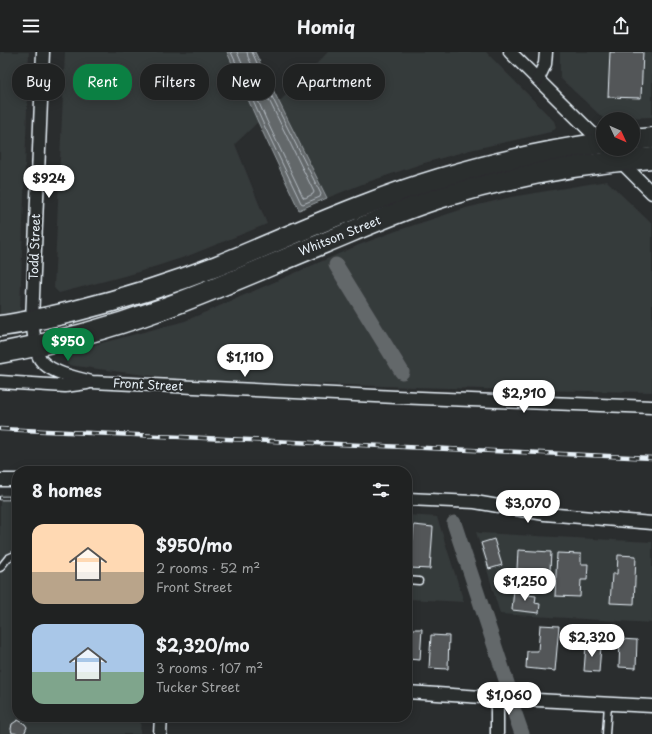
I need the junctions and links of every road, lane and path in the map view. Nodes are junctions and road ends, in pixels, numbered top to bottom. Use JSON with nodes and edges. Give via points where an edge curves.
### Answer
{"nodes":[{"id":1,"x":43,"y":52,"type":"edge"},
{"id":2,"x":510,"y":52,"type":"edge"},
{"id":3,"x":546,"y":52,"type":"edge"},
{"id":4,"x":538,"y":79,"type":"junction"},
{"id":5,"x":596,"y":137,"type":"edge"},
{"id":6,"x":652,"y":138,"type":"edge"},
{"id":7,"x":640,"y":139,"type":"edge"},
{"id":8,"x":596,"y":149,"type":"edge"},
{"id":9,"x":640,"y":155,"type":"edge"},
{"id":10,"x":596,"y":156,"type":"edge"},
{"id":11,"x":615,"y":156,"type":"edge"},
{"id":12,"x":652,"y":158,"type":"edge"},
{"id":13,"x":652,"y":193,"type":"edge"},
{"id":14,"x":32,"y":321,"type":"junction"},
{"id":15,"x":0,"y":326,"type":"edge"},
{"id":16,"x":36,"y":346,"type":"junction"},
{"id":17,"x":0,"y":353,"type":"edge"},
{"id":18,"x":0,"y":382,"type":"edge"},
{"id":19,"x":92,"y":382,"type":"junction"},
{"id":20,"x":652,"y":407,"type":"edge"},
{"id":21,"x":0,"y":480,"type":"edge"},
{"id":22,"x":12,"y":480,"type":"edge"},
{"id":23,"x":412,"y":499,"type":"edge"},
{"id":24,"x":652,"y":522,"type":"edge"},
{"id":25,"x":12,"y":556,"type":"edge"},
{"id":26,"x":0,"y":568,"type":"edge"},
{"id":27,"x":412,"y":580,"type":"edge"},
{"id":28,"x":419,"y":581,"type":"dead end"},
{"id":29,"x":412,"y":692,"type":"edge"},
{"id":30,"x":497,"y":698,"type":"junction"},
{"id":31,"x":608,"y":704,"type":"junction"},
{"id":32,"x":652,"y":706,"type":"edge"},
{"id":33,"x":160,"y":722,"type":"edge"},
{"id":34,"x":160,"y":734,"type":"edge"},
{"id":35,"x":497,"y":734,"type":"edge"},
{"id":36,"x":606,"y":734,"type":"edge"}],
"edges":[{"from":1,"to":14,"type":"street","name":"Todd Street"},
{"from":2,"to":4,"type":"street"},
{"from":3,"to":4,"type":"street","via":[[545,64]]},
{"from":4,"to":5,"type":"street"},
{"from":6,"to":7,"type":"main road"},
{"from":8,"to":14,"type":"main road","name":"Whitson Street","via":[[506,161],[442,178],[366,204],[176,281],[107,303]]},
{"from":9,"to":12,"type":"main road","name":"Whitson Street"},
{"from":10,"to":16,"type":"main road","name":"Whitson Street","via":[[583,166],[508,180],[446,196],[381,219],[162,309]]},
{"from":11,"to":13,"type":"street"},
{"from":14,"to":15,"type":"main road","name":"Whitson Street"},
{"from":14,"to":16,"type":"street","name":"Todd Street"},
{"from":16,"to":17,"type":"main road","name":"Whitson Street"},
{"from":16,"to":19,"type":"street","name":"Front Street","via":[[40,359],[50,367],[66,375]]},
{"from":18,"to":19,"type":"street","name":"Front Street","via":[[65,386]]},
{"from":19,"to":20,"type":"street","name":"Front Street"},
{"from":21,"to":22,"type":"street"},
{"from":23,"to":24,"type":"street","via":[[475,502],[546,514]]},
{"from":25,"to":26,"type":"lane"},
{"from":27,"to":28,"type":"lane"},
{"from":29,"to":30,"type":"street"},
{"from":30,"to":31,"type":"street"},
{"from":30,"to":35,"type":"street"},
{"from":31,"to":32,"type":"street"},
{"from":31,"to":36,"type":"lane"},
{"from":33,"to":34,"type":"street"}]}
